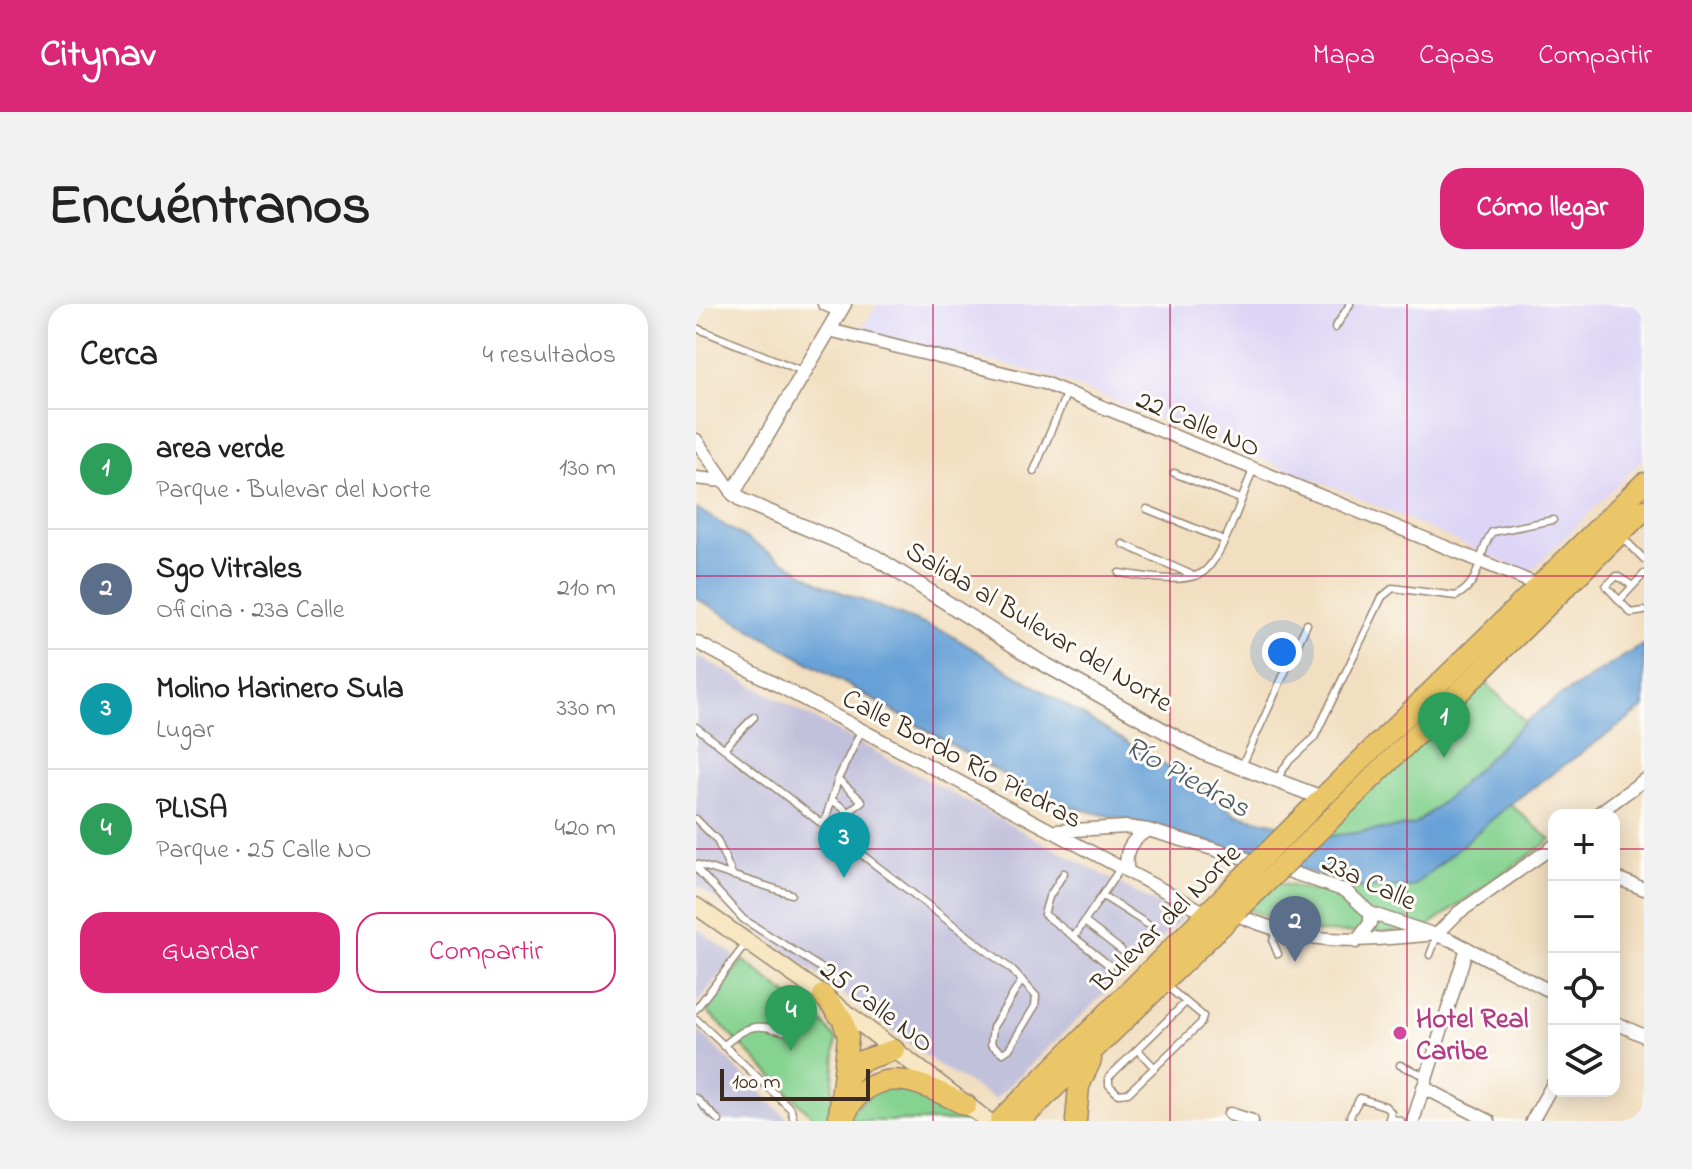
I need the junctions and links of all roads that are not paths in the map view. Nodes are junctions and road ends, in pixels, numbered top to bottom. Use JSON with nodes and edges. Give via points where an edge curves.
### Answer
{"nodes":[{"id":1,"x":824,"y":304,"type":"edge"},
{"id":2,"x":1350,"y":304,"type":"edge"},
{"id":3,"x":842,"y":308,"type":"edge"},
{"id":4,"x":696,"y":328,"type":"edge"},
{"id":5,"x":1335,"y":328,"type":"dead end"},
{"id":6,"x":829,"y":330,"type":"junction"},
{"id":7,"x":805,"y":372,"type":"junction"},
{"id":8,"x":1067,"y":392,"type":"junction"},
{"id":9,"x":696,"y":440,"type":"edge"},
{"id":10,"x":1253,"y":470,"type":"junction"},
{"id":11,"x":1034,"y":471,"type":"dead end"},
{"id":12,"x":1174,"y":473,"type":"dead end"},
{"id":13,"x":700,"y":478,"type":"edge"},
{"id":14,"x":723,"y":481,"type":"junction"},
{"id":15,"x":1644,"y":483,"type":"edge"},
{"id":16,"x":733,"y":493,"type":"junction"},
{"id":17,"x":1240,"y":499,"type":"junction"},
{"id":18,"x":1147,"y":509,"type":"dead end"},
{"id":19,"x":1644,"y":510,"type":"edge"},
{"id":20,"x":1553,"y":520,"type":"dead end"},
{"id":21,"x":1619,"y":533,"type":"junction"},
{"id":22,"x":1224,"y":540,"type":"junction"},
{"id":23,"x":1123,"y":544,"type":"dead end"},
{"id":24,"x":1644,"y":559,"type":"edge"},
{"id":25,"x":1483,"y":563,"type":"junction"},
{"id":26,"x":1119,"y":573,"type":"dead end"},
{"id":27,"x":1644,"y":574,"type":"edge"},
{"id":28,"x":1193,"y":576,"type":"junction"},
{"id":29,"x":1541,"y":586,"type":"junction"},
{"id":30,"x":1633,"y":586,"type":"junction"},
{"id":31,"x":1619,"y":601,"type":"junction"},
{"id":32,"x":1644,"y":611,"type":"edge"},
{"id":33,"x":1307,"y":624,"type":"dead end"},
{"id":34,"x":696,"y":642,"type":"edge"},
{"id":35,"x":754,"y":717,"type":"dead end"},
{"id":36,"x":696,"y":727,"type":"edge"},
{"id":37,"x":862,"y":730,"type":"junction"},
{"id":38,"x":725,"y":747,"type":"junction"},
{"id":39,"x":1241,"y":768,"type":"junction"},
{"id":40,"x":838,"y":779,"type":"junction"},
{"id":41,"x":1644,"y":780,"type":"edge"},
{"id":42,"x":1276,"y":781,"type":"junction"},
{"id":43,"x":832,"y":800,"type":"junction"},
{"id":44,"x":1316,"y":805,"type":"junction"},
{"id":45,"x":1604,"y":809,"type":"edge"},
{"id":46,"x":696,"y":819,"type":"edge"},
{"id":47,"x":824,"y":824,"type":"junction"},
{"id":48,"x":1148,"y":830,"type":"junction"},
{"id":49,"x":1053,"y":831,"type":"junction"},
{"id":50,"x":1548,"y":853,"type":"edge"},
{"id":51,"x":696,"y":866,"type":"edge"},
{"id":52,"x":1125,"y":869,"type":"junction"},
{"id":53,"x":731,"y":872,"type":"junction"},
{"id":54,"x":1064,"y":873,"type":"dead end"},
{"id":55,"x":1620,"y":879,"type":"edge"},
{"id":56,"x":1644,"y":889,"type":"edge"},
{"id":57,"x":791,"y":894,"type":"dead end"},
{"id":58,"x":1103,"y":896,"type":"junction"},
{"id":59,"x":696,"y":906,"type":"edge"},
{"id":60,"x":1233,"y":906,"type":"junction"},
{"id":61,"x":1370,"y":913,"type":"junction"},
{"id":62,"x":1208,"y":914,"type":"junction"},
{"id":63,"x":1086,"y":923,"type":"junction"},
{"id":64,"x":1147,"y":924,"type":"dead end"},
{"id":65,"x":1275,"y":931,"type":"junction"},
{"id":66,"x":1437,"y":934,"type":"junction"},
{"id":67,"x":1074,"y":937,"type":"junction"},
{"id":68,"x":747,"y":942,"type":"junction"},
{"id":69,"x":1356,"y":942,"type":"junction"},
{"id":70,"x":1467,"y":948,"type":"junction"},
{"id":71,"x":1121,"y":950,"type":"dead end"},
{"id":72,"x":1278,"y":954,"type":"dead end"},
{"id":73,"x":1430,"y":955,"type":"dead end"},
{"id":74,"x":1110,"y":966,"type":"dead end"},
{"id":75,"x":821,"y":968,"type":"dead end"},
{"id":76,"x":1022,"y":980,"type":"junction"},
{"id":77,"x":1162,"y":983,"type":"junction"},
{"id":78,"x":1548,"y":990,"type":"edge"},
{"id":79,"x":823,"y":995,"type":"junction"},
{"id":80,"x":1186,"y":1002,"type":"junction"},
{"id":81,"x":696,"y":1009,"type":"edge"},
{"id":82,"x":696,"y":1019,"type":"edge"},
{"id":83,"x":1620,"y":1025,"type":"edge"},
{"id":84,"x":787,"y":1032,"type":"dead end"},
{"id":85,"x":1644,"y":1036,"type":"edge"},
{"id":86,"x":1107,"y":1037,"type":"junction"},
{"id":87,"x":723,"y":1046,"type":"junction"},
{"id":88,"x":894,"y":1050,"type":"junction"},
{"id":89,"x":1138,"y":1050,"type":"junction"},
{"id":90,"x":1400,"y":1065,"type":"dead end"},
{"id":91,"x":1153,"y":1066,"type":"junction"},
{"id":92,"x":846,"y":1080,"type":"junction"},
{"id":93,"x":1425,"y":1082,"type":"junction"},
{"id":94,"x":1548,"y":1093,"type":"edge"},
{"id":95,"x":696,"y":1098,"type":"edge"},
{"id":96,"x":969,"y":1107,"type":"junction"},
{"id":97,"x":1230,"y":1114,"type":"dead end"},
{"id":98,"x":1389,"y":1119,"type":"edge"},
{"id":99,"x":719,"y":1121,"type":"edge"},
{"id":100,"x":794,"y":1121,"type":"edge"},
{"id":101,"x":839,"y":1121,"type":"edge"},
{"id":102,"x":845,"y":1121,"type":"edge"},
{"id":103,"x":988,"y":1121,"type":"edge"},
{"id":104,"x":1000,"y":1121,"type":"edge"},
{"id":105,"x":1020,"y":1121,"type":"edge"},
{"id":106,"x":1076,"y":1121,"type":"edge"},
{"id":107,"x":1252,"y":1121,"type":"edge"},
{"id":108,"x":1352,"y":1121,"type":"edge"},
{"id":109,"x":1401,"y":1121,"type":"edge"},
{"id":110,"x":1413,"y":1121,"type":"edge"},
{"id":111,"x":1489,"y":1121,"type":"edge"},
{"id":112,"x":1532,"y":1121,"type":"edge"}],
"edges":[{"from":1,"to":3,"type":"street"},
{"from":2,"to":5,"type":"lane"},
{"from":3,"to":6,"type":"street"},
{"from":4,"to":7,"type":"lane"},
{"from":6,"to":7,"type":"street"},
{"from":6,"to":8,"type":"street","name":"22 Calle NO"},
{"from":7,"to":16,"type":"street"},
{"from":8,"to":10,"type":"street","name":"22 Calle NO"},
{"from":8,"to":11,"type":"lane"},
{"from":9,"to":14,"type":"street"},
{"from":10,"to":17,"type":"lane"},
{"from":10,"to":25,"type":"street","name":"22 Calle NO"},
{"from":12,"to":17,"type":"lane"},
{"from":13,"to":14,"type":"street"},
{"from":14,"to":16,"type":"street"},
{"from":15,"to":29,"type":"highway","name":"Bulevar del Norte"},
{"from":16,"to":39,"type":"street","name":"Salida al Bulevar del Norte","via":[[875,557],[1037,660],[1204,753]]},
{"from":17,"to":22,"type":"lane"},
{"from":18,"to":22,"type":"lane"},
{"from":19,"to":21,"type":"highway","name":"Bulevar del Norte"},
{"from":20,"to":25,"type":"lane","via":[[1492,532],[1484,543]]},
{"from":21,"to":24,"type":"lane"},
{"from":21,"to":60,"type":"highway","name":"Bulevar del Norte","bridge":true,"via":[[1340,810]]},
{"from":22,"to":28,"type":"lane","via":[[1212,566]]},
{"from":23,"to":28,"type":"lane"},
{"from":25,"to":29,"type":"street","name":"22 Calle NO"},
{"from":25,"to":42,"type":"lane","via":[[1475,580],[1456,596],[1393,588],[1382,597],[1314,738]]},
{"from":26,"to":28,"type":"lane"},
{"from":27,"to":30,"type":"lane"},
{"from":29,"to":44,"type":"highway","name":"Bulevar del Norte"},
{"from":30,"to":31,"type":"lane"},
{"from":30,"to":31,"type":"lane","via":[[1617,576],[1607,584]]},
{"from":31,"to":32,"type":"lane","via":[[1631,613]]},
{"from":33,"to":39,"type":"lane"},
{"from":34,"to":37,"type":"street","name":"Calle Bordo Río Piedras"},
{"from":35,"to":38,"type":"lane"},
{"from":36,"to":38,"type":"lane"},
{"from":37,"to":40,"type":"lane"},
{"from":37,"to":49,"type":"street","name":"Calle Bordo Río Piedras"},
{"from":38,"to":47,"type":"lane"},
{"from":39,"to":42,"type":"street","name":"Salida al Bulevar del Norte"},
{"from":40,"to":43,"type":"lane"},
{"from":40,"to":43,"type":"lane","via":[[862,801],[849,812]]},
{"from":41,"to":45,"type":"street"},
{"from":42,"to":44,"type":"street","name":"Salida al Bulevar del Norte"},
{"from":43,"to":47,"type":"lane"},
{"from":44,"to":60,"type":"highway","name":"Bulevar del Norte","bridge":true},
{"from":46,"to":53,"type":"lane","via":[[717,840]]},
{"from":47,"to":76,"type":"lane"},
{"from":48,"to":49,"type":"street","name":"23a Calle"},
{"from":48,"to":52,"type":"street","via":[[1133,839]]},
{"from":48,"to":61,"type":"street","name":"23a Calle","via":[[1302,874],[1346,891]]},
{"from":49,"to":52,"type":"street","name":"Calle Bordo Río Piedras"},
{"from":50,"to":66,"type":"street","via":[[1458,913]]},
{"from":51,"to":53,"type":"lane"},
{"from":51,"to":75,"type":"lane","via":[[743,919]]},
{"from":52,"to":58,"type":"lane"},
{"from":52,"to":62,"type":"street","name":"Calle Bordo Río Piedras"},
{"from":53,"to":57,"type":"lane"},
{"from":54,"to":67,"type":"lane","via":[[1044,914]]},
{"from":55,"to":56,"type":"street"},
{"from":58,"to":63,"type":"lane"},
{"from":58,"to":64,"type":"lane"},
{"from":59,"to":68,"type":"main road","name":"25 Calle NO"},
{"from":60,"to":62,"type":"highway","name":"Bulevar del Norte"},
{"from":60,"to":65,"type":"street","name":"23a Calle"},
{"from":60,"to":77,"type":"highway","name":"Bulevar del Norte"},
{"from":61,"to":66,"type":"street","name":"23a Calle"},
{"from":61,"to":69,"type":"street","via":[[1370,923]]},
{"from":62,"to":104,"type":"highway","name":"Bulevar del Norte"},
{"from":63,"to":67,"type":"lane"},
{"from":63,"to":71,"type":"lane"},
{"from":65,"to":69,"type":"street","name":"23a Calle"},
{"from":65,"to":72,"type":"lane"},
{"from":66,"to":69,"type":"street","name":"23a Calle"},
{"from":66,"to":70,"type":"street","name":"23a Calle"},
{"from":66,"to":73,"type":"lane"},
{"from":67,"to":74,"type":"lane"},
{"from":68,"to":79,"type":"main road","name":"25 Calle NO"},
{"from":68,"to":81,"type":"lane"},
{"from":70,"to":78,"type":"street","name":"23a Calle"},
{"from":70,"to":93,"type":"street"},
{"from":76,"to":76,"type":"lane","via":[[990,1033],[991,1044],[1003,1053],[1037,1001]]},
{"from":77,"to":80,"type":"lane"},
{"from":77,"to":86,"type":"highway","name":"Bulevar del Norte"},
{"from":79,"to":88,"type":"main road","name":"25 Calle NO"},
{"from":79,"to":92,"type":"highway","via":[[843,1020],[848,1037]]},
{"from":80,"to":89,"type":"lane"},
{"from":80,"to":91,"type":"lane","via":[[1203,1016],[1201,1023]]},
{"from":82,"to":87,"type":"lane"},
{"from":83,"to":85,"type":"street"},
{"from":84,"to":87,"type":"lane","via":[[748,1027]]},
{"from":86,"to":105,"type":"highway","name":"Bulevar del Norte"},
{"from":86,"to":106,"type":"highway","via":[[1079,1086]]},
{"from":87,"to":100,"type":"lane","via":[[791,1109]]},
{"from":88,"to":92,"type":"highway","via":[[861,1061]]},
{"from":88,"to":96,"type":"main road","name":"25 Calle NO"},
{"from":89,"to":91,"type":"lane"},
{"from":89,"to":91,"type":"lane","via":[[1109,1077],[1109,1085],[1118,1094],[1128,1093]]},
{"from":90,"to":93,"type":"lane"},
{"from":92,"to":101,"type":"highway"},
{"from":93,"to":110,"type":"street"},
{"from":93,"to":111,"type":"street"},
{"from":94,"to":112,"type":"street"},
{"from":95,"to":99,"type":"lane"},
{"from":96,"to":102,"type":"highway","via":[[926,1086],[882,1080],[852,1102]]},
{"from":96,"to":103,"type":"main road","name":"25 Calle NO"},
{"from":97,"to":107,"type":"street"},
{"from":98,"to":108,"type":"lane","via":[[1385,1106],[1360,1098]]},
{"from":98,"to":109,"type":"lane"}]}
